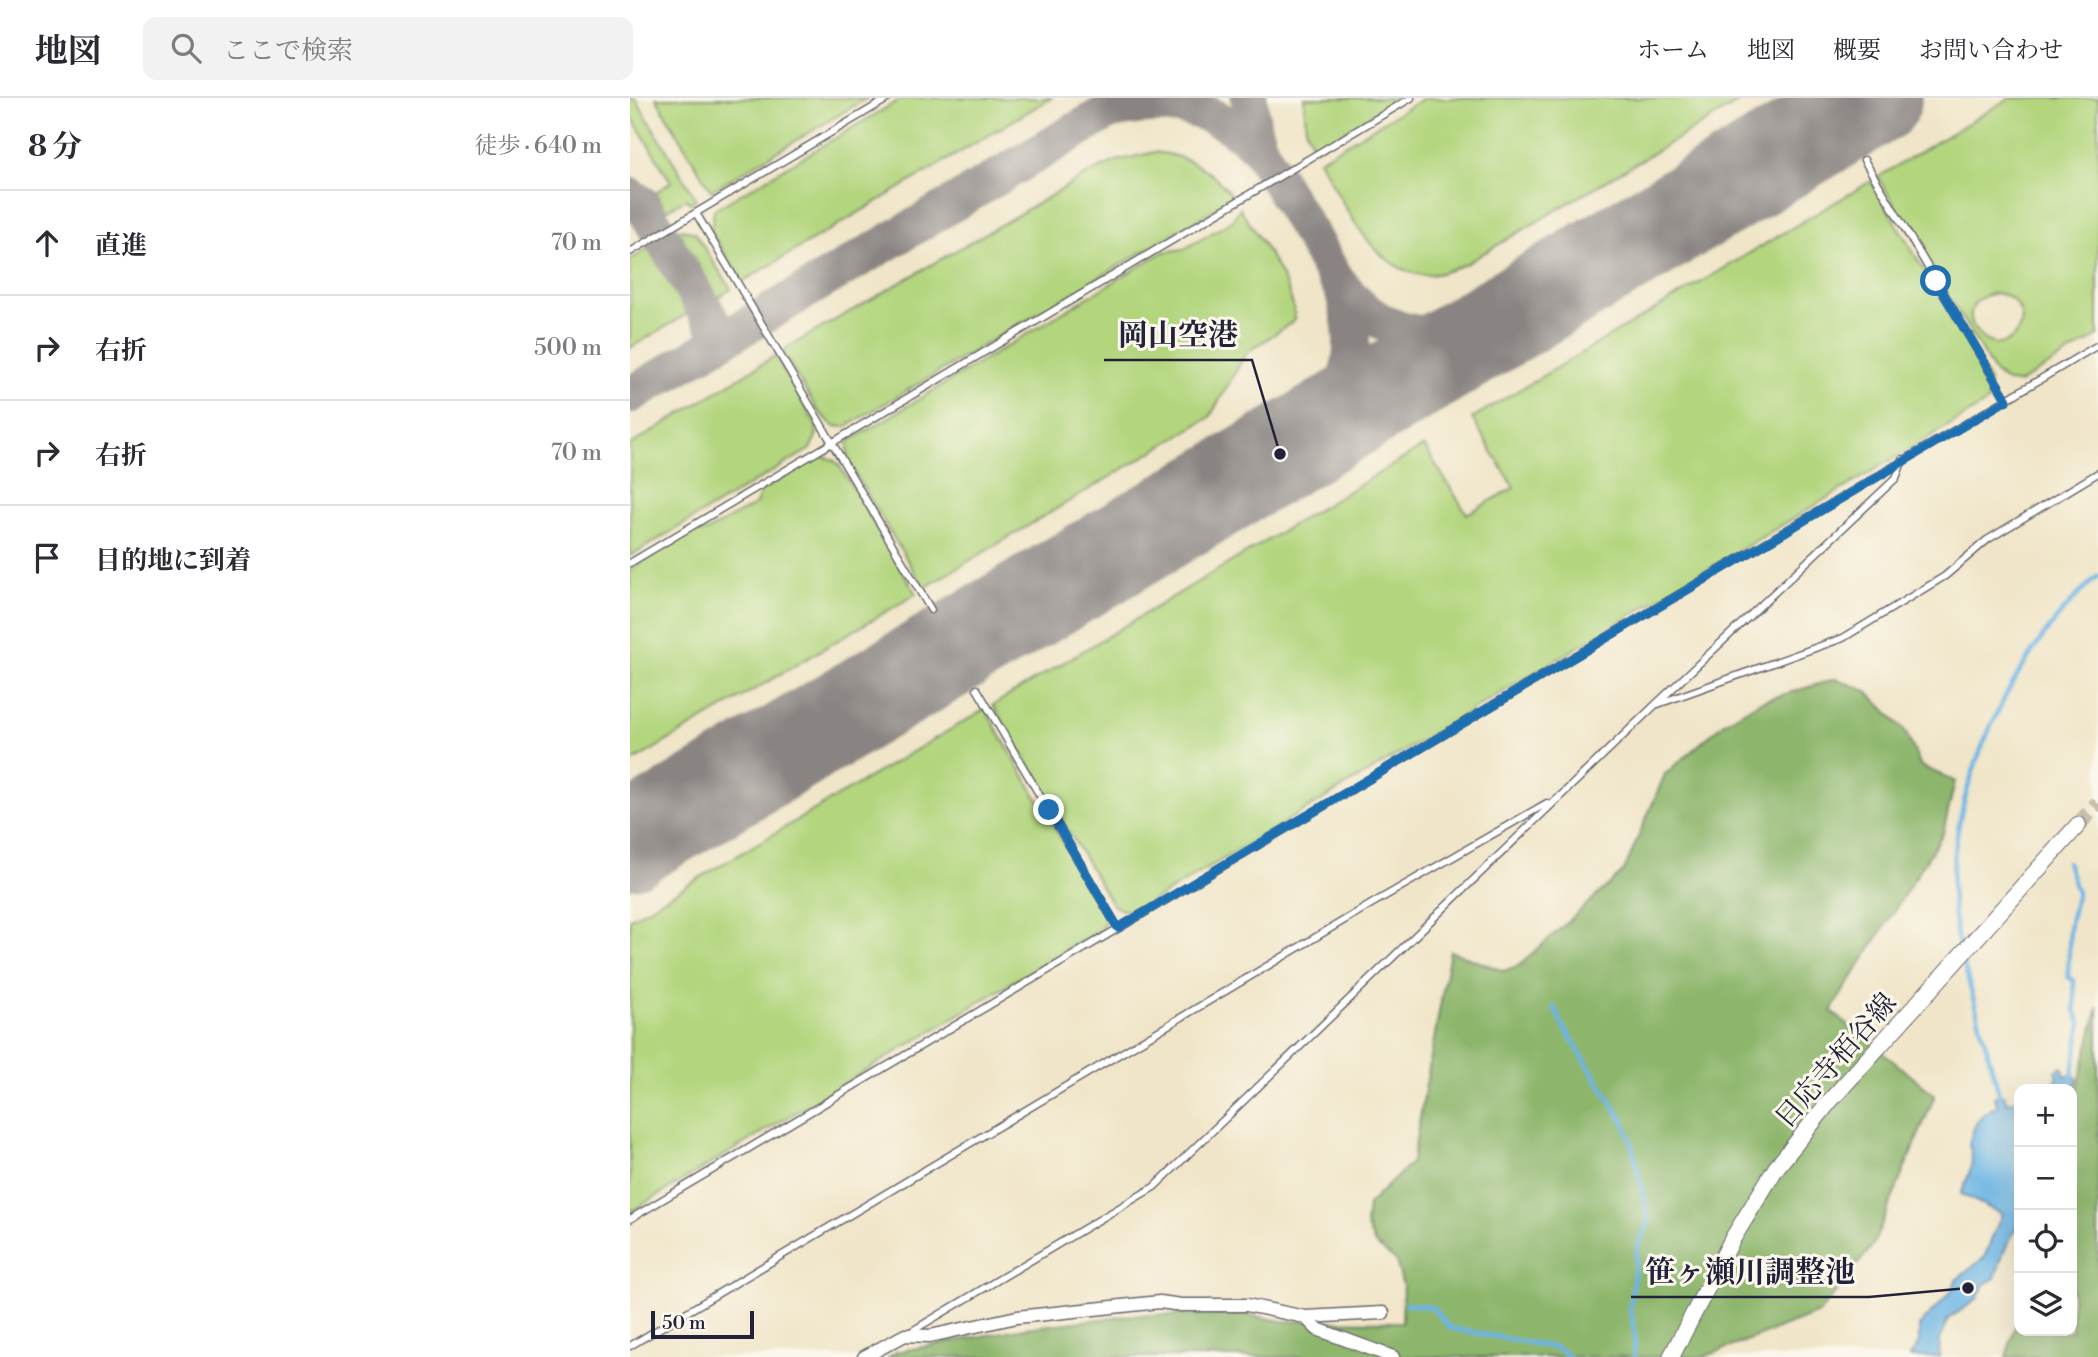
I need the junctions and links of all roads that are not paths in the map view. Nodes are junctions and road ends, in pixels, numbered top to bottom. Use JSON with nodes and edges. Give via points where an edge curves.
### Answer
{"nodes":[{"id":1,"x":889,"y":98,"type":"edge"},
{"id":2,"x":1411,"y":98,"type":"edge"},
{"id":3,"x":1864,"y":160,"type":"dead end"},
{"id":4,"x":696,"y":214,"type":"junction"},
{"id":5,"x":630,"y":253,"type":"edge"},
{"id":6,"x":2098,"y":345,"type":"edge"},
{"id":7,"x":2007,"y":400,"type":"junction"},
{"id":8,"x":832,"y":442,"type":"junction"},
{"id":9,"x":1903,"y":458,"type":"junction"},
{"id":10,"x":2098,"y":473,"type":"edge"},
{"id":11,"x":630,"y":563,"type":"edge"},
{"id":12,"x":931,"y":610,"type":"dead end"},
{"id":13,"x":978,"y":689,"type":"dead end"},
{"id":14,"x":1655,"y":705,"type":"junction"},
{"id":15,"x":1552,"y":801,"type":"junction"},
{"id":16,"x":2078,"y":825,"type":"tunnel mouth"},
{"id":17,"x":1118,"y":928,"type":"junction"},
{"id":18,"x":630,"y":1219,"type":"edge"},
{"id":19,"x":1384,"y":1313,"type":"dead end"},
{"id":20,"x":1305,"y":1317,"type":"junction"},
{"id":21,"x":905,"y":1335,"type":"junction"},
{"id":22,"x":630,"y":1346,"type":"edge"},
{"id":23,"x":864,"y":1357,"type":"edge"},
{"id":24,"x":1393,"y":1357,"type":"edge"},
{"id":25,"x":1671,"y":1357,"type":"edge"}],
"edges":[{"from":1,"to":4,"type":"lane"},
{"from":2,"to":8,"type":"lane"},
{"from":3,"to":7,"type":"lane"},
{"from":4,"to":5,"type":"lane"},
{"from":4,"to":8,"type":"lane"},
{"from":6,"to":7,"type":"lane"},
{"from":7,"to":9,"type":"lane"},
{"from":8,"to":11,"type":"lane"},
{"from":8,"to":12,"type":"lane"},
{"from":9,"to":14,"type":"lane","via":[[1896,478]]},
{"from":9,"to":17,"type":"lane"},
{"from":10,"to":14,"type":"lane","via":[[1987,540],[1945,576],[1843,638]]},
{"from":13,"to":17,"type":"lane"},
{"from":14,"to":15,"type":"lane"},
{"from":15,"to":21,"type":"lane","via":[[1154,1187]]},
{"from":15,"to":22,"type":"lane"},
{"from":16,"to":25,"type":"main road","name":"日応寺栢谷線","via":[[1829,1102],[1776,1168],[1733,1238]]},
{"from":17,"to":18,"type":"lane"},
{"from":19,"to":20,"type":"street"},
{"from":20,"to":21,"type":"street","via":[[1247,1304],[1160,1302],[1017,1317],[930,1336]]},
{"from":20,"to":24,"type":"street","via":[[1317,1329]]},
{"from":21,"to":23,"type":"street"}]}
